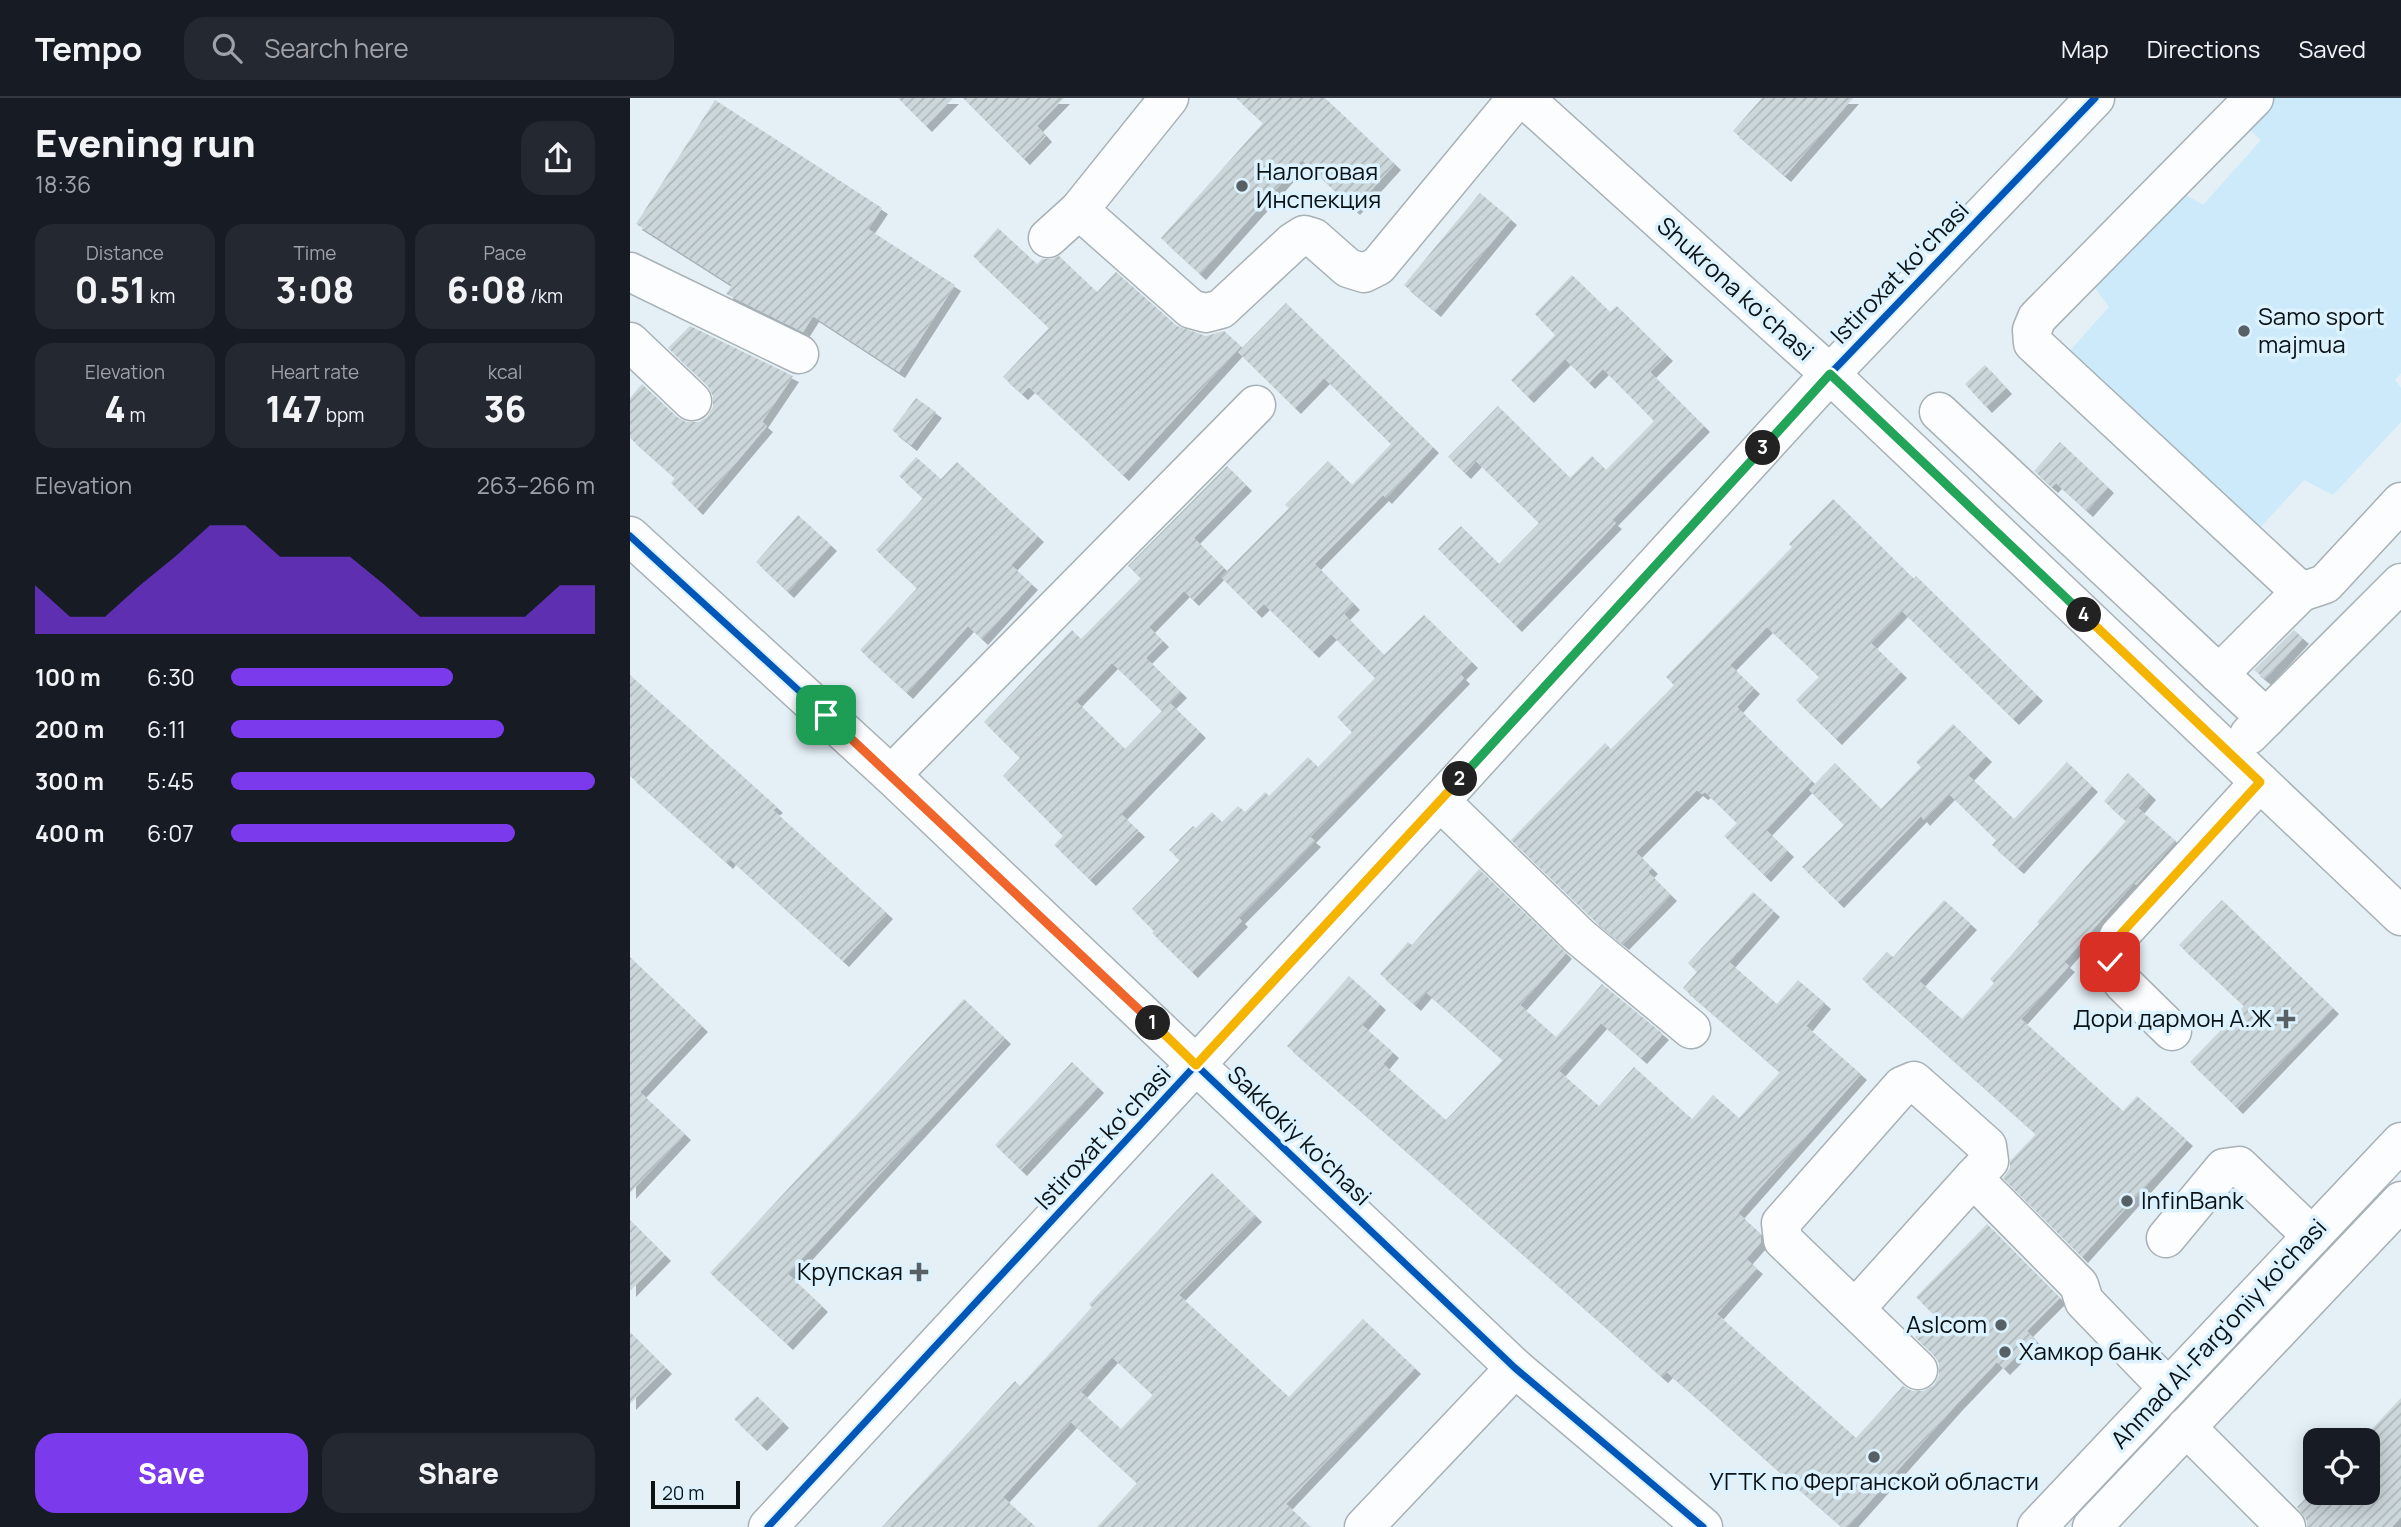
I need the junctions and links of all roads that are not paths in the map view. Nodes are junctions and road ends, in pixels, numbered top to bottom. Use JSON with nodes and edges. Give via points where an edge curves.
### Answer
{"nodes":[{"id":1,"x":1169,"y":98,"type":"edge"},
{"id":2,"x":1517,"y":98,"type":"edge"},
{"id":3,"x":1524,"y":98,"type":"edge"},
{"id":4,"x":2095,"y":98,"type":"edge"},
{"id":5,"x":2254,"y":98,"type":"edge"},
{"id":6,"x":1079,"y":209,"type":"junction"},
{"id":7,"x":1048,"y":238,"type":"dead end"},
{"id":8,"x":630,"y":272,"type":"edge"},
{"id":9,"x":630,"y":342,"type":"edge"},
{"id":10,"x":799,"y":354,"type":"dead end"},
{"id":11,"x":1830,"y":374,"type":"junction"},
{"id":12,"x":692,"y":401,"type":"dead end"},
{"id":13,"x":1256,"y":405,"type":"dead end"},
{"id":14,"x":1939,"y":412,"type":"dead end"},
{"id":15,"x":2401,"y":502,"type":"edge"},
{"id":16,"x":630,"y":536,"type":"edge"},
{"id":17,"x":2401,"y":583,"type":"edge"},
{"id":18,"x":2301,"y":592,"type":"junction"},
{"id":19,"x":2219,"y":674,"type":"junction"},
{"id":20,"x":2266,"y":718,"type":"junction"},
{"id":21,"x":2230,"y":753,"type":"junction"},
{"id":22,"x":891,"y":775,"type":"junction"},
{"id":23,"x":2260,"y":782,"type":"junction"},
{"id":24,"x":1440,"y":801,"type":"junction"},
{"id":25,"x":2401,"y":916,"type":"edge"},
{"id":26,"x":1691,"y":1029,"type":"dead end"},
{"id":27,"x":2172,"y":1031,"type":"dead end"},
{"id":28,"x":1196,"y":1065,"type":"junction"},
{"id":29,"x":2401,"y":1142,"type":"edge"},
{"id":30,"x":1973,"y":1178,"type":"junction"},
{"id":31,"x":2401,"y":1200,"type":"edge"},
{"id":32,"x":2312,"y":1236,"type":"junction"},
{"id":33,"x":2166,"y":1238,"type":"dead end"},
{"id":34,"x":1855,"y":1309,"type":"junction"},
{"id":35,"x":1515,"y":1368,"type":"junction"},
{"id":36,"x":1918,"y":1370,"type":"dead end"},
{"id":37,"x":2168,"y":1388,"type":"junction"},
{"id":38,"x":2186,"y":1427,"type":"junction"},
{"id":39,"x":1688,"y":1522,"type":"edge"},
{"id":40,"x":768,"y":1527,"type":"edge"},
{"id":41,"x":1364,"y":1527,"type":"edge"},
{"id":42,"x":2037,"y":1527,"type":"edge"},
{"id":43,"x":2092,"y":1527,"type":"edge"},
{"id":44,"x":2286,"y":1527,"type":"edge"}],
"edges":[{"from":1,"to":6,"type":"street"},
{"from":2,"to":6,"type":"street","via":[[1378,266],[1364,273],[1348,268],[1314,238],[1304,235],[1221,309],[1206,313],[1191,309]]},
{"from":3,"to":11,"type":"street","name":"Shukrona koʻchasi"},
{"from":4,"to":11,"type":"street","name":"Istiroxat koʻchasi"},
{"from":5,"to":18,"type":"street","via":[[2037,318],[2033,343]]},
{"from":6,"to":7,"type":"street"},
{"from":8,"to":10,"type":"street"},
{"from":9,"to":12,"type":"street"},
{"from":11,"to":21,"type":"street","name":"Shukrona koʻchasi"},
{"from":11,"to":24,"type":"street","name":"Istiroxat koʻchasi"},
{"from":13,"to":22,"type":"street"},
{"from":14,"to":19,"type":"street"},
{"from":15,"to":18,"type":"street","via":[[2325,584]]},
{"from":16,"to":22,"type":"street","name":"Sakkokiy ko'chasi"},
{"from":17,"to":20,"type":"street"},
{"from":18,"to":19,"type":"street"},
{"from":19,"to":20,"type":"street"},
{"from":20,"to":21,"type":"street"},
{"from":21,"to":23,"type":"street","name":"Shukrona koʻchasi"},
{"from":22,"to":28,"type":"street","name":"Sakkokiy ko'chasi"},
{"from":23,"to":25,"type":"street","name":"Shukrona koʻchasi"},
{"from":23,"to":27,"type":"street","via":[[2119,936],[2110,962],[2123,983]]},
{"from":24,"to":26,"type":"street","via":[[1580,937]]},
{"from":24,"to":28,"type":"street","name":"Istiroxat koʻchasi"},
{"from":28,"to":35,"type":"street","name":"Sakkokiy ko'chasi"},
{"from":28,"to":40,"type":"street","name":"Istiroxat koʻchasi"},
{"from":29,"to":32,"type":"street","name":"Ahmad Al-Farg'oniy ko'chasi"},
{"from":30,"to":34,"type":"street"},
{"from":30,"to":34,"type":"street","via":[[1989,1161],[1987,1146],[1914,1081],[1902,1087],[1781,1223],[1783,1240]]},
{"from":30,"to":37,"type":"street","via":[[2079,1285],[2084,1301]]},
{"from":31,"to":38,"type":"street","name":"Ahmad Al-Farg'oniy ko'chasi"},
{"from":32,"to":33,"type":"street","via":[[2239,1166],[2224,1168]]},
{"from":32,"to":37,"type":"street","name":"Ahmad Al-Farg'oniy ko'chasi"},
{"from":34,"to":36,"type":"street"},
{"from":35,"to":39,"type":"street","name":"Sakkokiy ko'chasi"},
{"from":35,"to":41,"type":"street"},
{"from":37,"to":42,"type":"street","name":"Ahmad Al-Farg'oniy ko'chasi"},
{"from":38,"to":43,"type":"street","name":"Ahmad Al-Farg'oniy ko'chasi"},
{"from":38,"to":44,"type":"street"}]}
